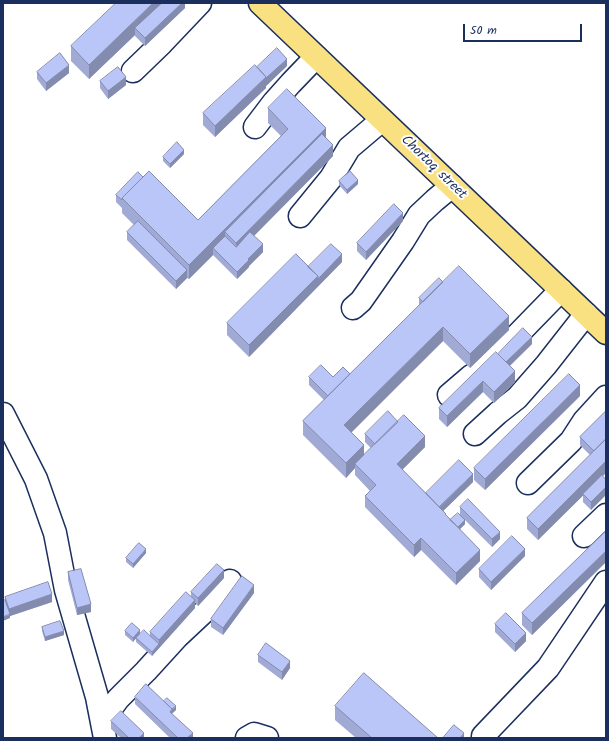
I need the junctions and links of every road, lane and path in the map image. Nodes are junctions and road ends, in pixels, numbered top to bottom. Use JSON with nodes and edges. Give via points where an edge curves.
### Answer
{"nodes":[{"id":1,"x":200,"y":3,"type":"edge"},
{"id":2,"x":260,"y":3,"type":"edge"},
{"id":3,"x":316,"y":57,"type":"junction"},
{"id":4,"x":133,"y":71,"type":"dead end"},
{"id":5,"x":382,"y":120,"type":"junction"},
{"id":6,"x":255,"y":127,"type":"dead end"},
{"id":7,"x":452,"y":186,"type":"junction"},
{"id":8,"x":300,"y":216,"type":"dead end"},
{"id":9,"x":561,"y":290,"type":"junction"},
{"id":10,"x":353,"y":308,"type":"dead end"},
{"id":11,"x":586,"y":314,"type":"junction"},
{"id":12,"x":606,"y":333,"type":"edge"},
{"id":13,"x":449,"y":396,"type":"edge"},
{"id":14,"x":606,"y":397,"type":"edge"},
{"id":15,"x":3,"y":414,"type":"edge"},
{"id":16,"x":475,"y":434,"type":"dead end"},
{"id":17,"x":528,"y":484,"type":"dead end"},
{"id":18,"x":606,"y":515,"type":"edge"},
{"id":19,"x":584,"y":536,"type":"dead end"},
{"id":20,"x":230,"y":581,"type":"dead end"},
{"id":21,"x":606,"y":582,"type":"edge"},
{"id":22,"x":103,"y":729,"type":"edge"},
{"id":23,"x":246,"y":738,"type":"edge"},
{"id":24,"x":268,"y":738,"type":"edge"},
{"id":25,"x":483,"y":738,"type":"edge"}],
"edges":[{"from":1,"to":4,"type":"street"},
{"from":2,"to":3,"type":"main road","name":"Chortoq street"},
{"from":3,"to":5,"type":"main road","name":"Chortoq street"},
{"from":3,"to":6,"type":"street","via":[[282,92]]},
{"from":5,"to":7,"type":"main road","name":"Chortoq street"},
{"from":5,"to":8,"type":"street","via":[[349,148],[331,178]]},
{"from":7,"to":9,"type":"main road","name":"Chortoq street"},
{"from":7,"to":10,"type":"street","via":[[419,215],[361,301]]},
{"from":9,"to":11,"type":"main road","name":"Chortoq street"},
{"from":9,"to":13,"type":"street","via":[[488,365]]},
{"from":11,"to":12,"type":"main road","name":"Chortoq street"},
{"from":11,"to":16,"type":"street","via":[[517,398]]},
{"from":14,"to":17,"type":"street","via":[[584,421],[571,441]]},
{"from":15,"to":22,"type":"street","via":[[36,479],[55,533],[66,590],[97,697]]},
{"from":18,"to":19,"type":"street"},
{"from":20,"to":22,"type":"street","via":[[208,608],[118,699]]},
{"from":21,"to":25,"type":"street","via":[[548,668]]},
{"from":23,"to":24,"type":"street","via":[[254,734]]}]}
